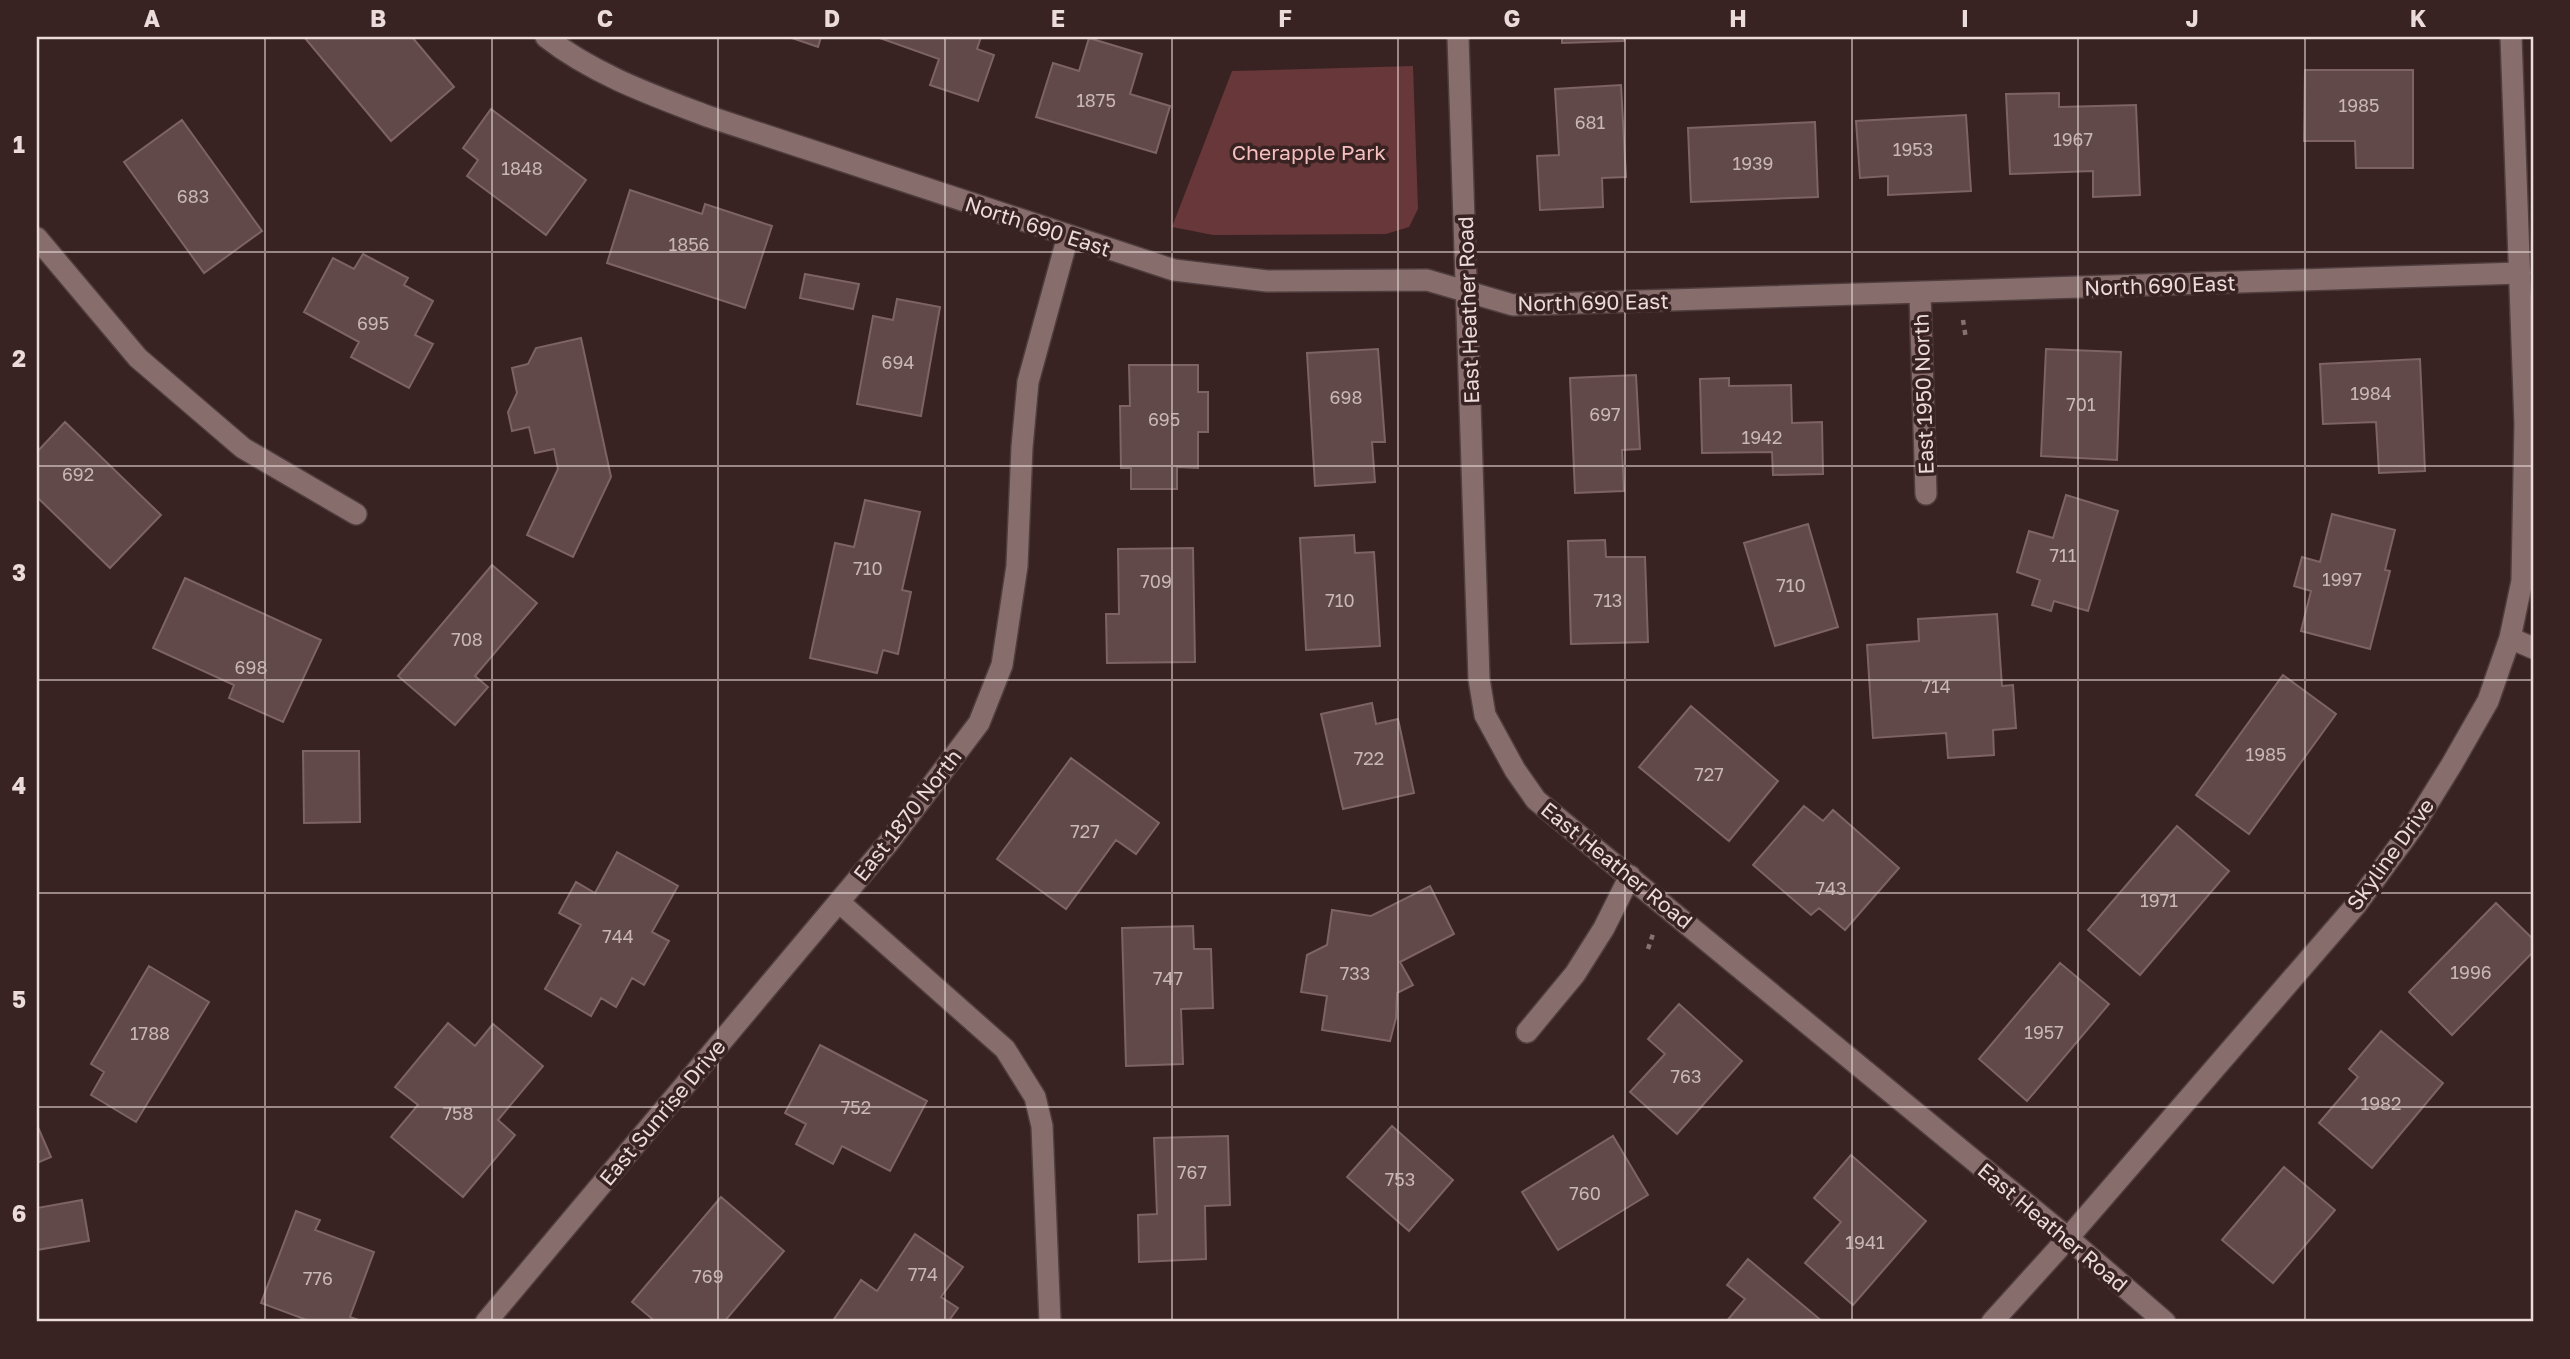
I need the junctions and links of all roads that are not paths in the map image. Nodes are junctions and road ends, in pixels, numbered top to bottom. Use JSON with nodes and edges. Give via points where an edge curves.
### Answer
{"nodes":[{"id":1,"x":546,"y":37,"type":"edge"},
{"id":2,"x":1458,"y":37,"type":"edge"},
{"id":3,"x":2511,"y":37,"type":"edge"},
{"id":4,"x":1069,"y":236,"type":"junction"},
{"id":5,"x":37,"y":238,"type":"edge"},
{"id":6,"x":2520,"y":273,"type":"junction"},
{"id":7,"x":1468,"y":292,"type":"junction"},
{"id":8,"x":1920,"y":293,"type":"junction"},
{"id":9,"x":1926,"y":494,"type":"dead end"},
{"id":10,"x":356,"y":514,"type":"dead end"},
{"id":11,"x":2510,"y":638,"type":"junction"},
{"id":12,"x":2533,"y":648,"type":"edge"},
{"id":13,"x":1630,"y":876,"type":"junction"},
{"id":14,"x":839,"y":902,"type":"junction"},
{"id":15,"x":1527,"y":1032,"type":"dead end"},
{"id":16,"x":2068,"y":1238,"type":"junction"},
{"id":17,"x":486,"y":1322,"type":"edge"},
{"id":18,"x":1050,"y":1322,"type":"edge"},
{"id":19,"x":1992,"y":1322,"type":"edge"},
{"id":20,"x":2165,"y":1322,"type":"edge"}],
"edges":[{"from":1,"to":4,"type":"street","name":"North 690 East","via":[[565,52],[639,90],[696,112]]},
{"from":2,"to":7,"type":"street","name":"East Heather Road"},
{"from":3,"to":6,"type":"street","name":"Skyline Drive"},
{"from":4,"to":7,"type":"street","name":"North 690 East","via":[[1174,270],[1216,277],[1427,280]]},
{"from":4,"to":14,"type":"street","name":"East 1870 North","via":[[1028,382],[1017,566],[1000,670],[979,723]]},
{"from":5,"to":10,"type":"street","via":[[138,358],[243,448]]},
{"from":6,"to":8,"type":"street","name":"North 690 East"},
{"from":6,"to":11,"type":"street","name":"Skyline Drive","via":[[2524,521],[2522,581]]},
{"from":7,"to":8,"type":"street","name":"North 690 East","via":[[1513,305]]},
{"from":7,"to":13,"type":"street","name":"East Heather Road","via":[[1479,679],[1485,715],[1536,800]]},
{"from":8,"to":9,"type":"street","name":"East 1950 North"},
{"from":11,"to":12,"type":"street"},
{"from":11,"to":16,"type":"street","name":"Skyline Drive","via":[[2487,701],[2410,832],[2356,905]]},
{"from":13,"to":15,"type":"street","via":[[1576,974]]},
{"from":13,"to":16,"type":"street","name":"East Heather Road"},
{"from":14,"to":17,"type":"street","name":"East Sunrise Drive"},
{"from":14,"to":18,"type":"street","name":"East 1870 North","via":[[1005,1049],[1035,1097],[1042,1126]]},
{"from":16,"to":19,"type":"street","name":"Skyline Drive"},
{"from":16,"to":20,"type":"street","name":"East Heather Road"}]}
